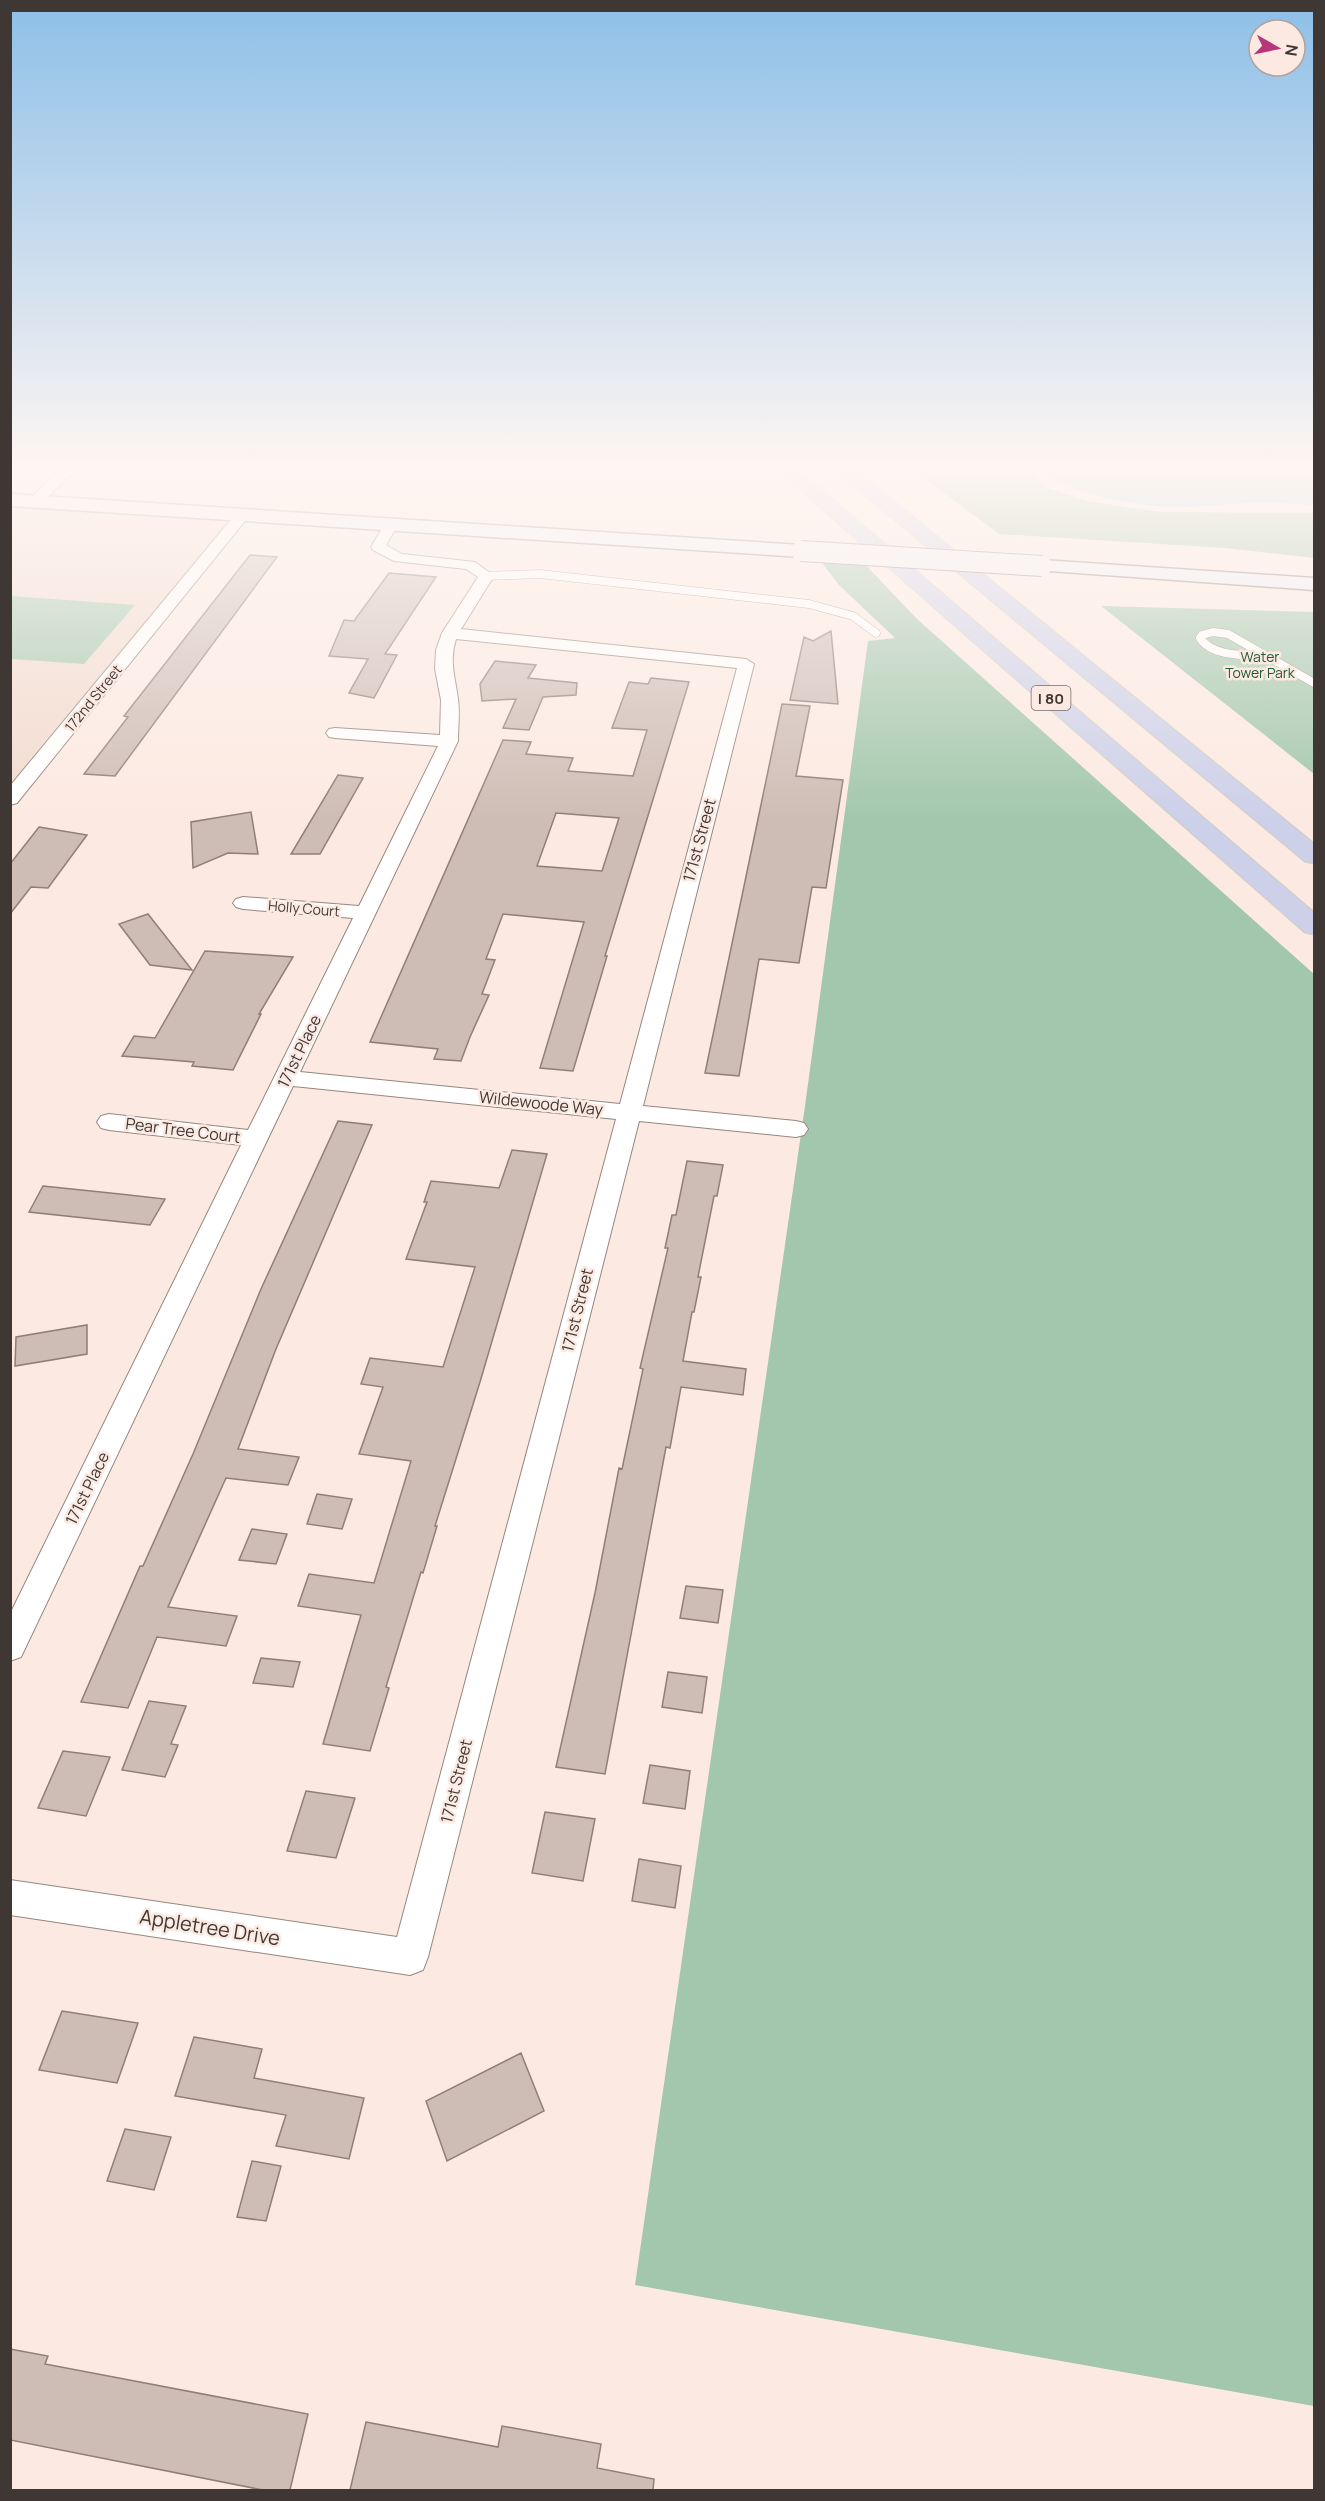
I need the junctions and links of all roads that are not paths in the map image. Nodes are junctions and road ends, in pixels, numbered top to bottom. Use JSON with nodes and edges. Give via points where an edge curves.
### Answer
{"nodes":[{"id":1,"x":184,"y":587,"type":"edge"},
{"id":2,"x":479,"y":587,"type":"edge"},
{"id":3,"x":654,"y":587,"type":"edge"},
{"id":4,"x":922,"y":587,"type":"edge"},
{"id":5,"x":986,"y":587,"type":"edge"},
{"id":6,"x":450,"y":633,"type":"junction"},
{"id":7,"x":876,"y":633,"type":"dead end"},
{"id":8,"x":1266,"y":656,"type":"junction"},
{"id":9,"x":1314,"y":683,"type":"edge"},
{"id":10,"x":335,"y":733,"type":"dead end"},
{"id":11,"x":448,"y":741,"type":"junction"},
{"id":12,"x":10,"y":799,"type":"edge"},
{"id":13,"x":1314,"y":856,"type":"edge"},
{"id":14,"x":243,"y":903,"type":"dead end"},
{"id":15,"x":365,"y":913,"type":"junction"},
{"id":16,"x":1314,"y":926,"type":"edge"},
{"id":17,"x":286,"y":1078,"type":"junction"},
{"id":18,"x":628,"y":1112,"type":"junction"},
{"id":19,"x":110,"y":1122,"type":"dead end"},
{"id":20,"x":796,"y":1129,"type":"dead end"},
{"id":21,"x":256,"y":1139,"type":"junction"},
{"id":22,"x":10,"y":1647,"type":"edge"},
{"id":23,"x":10,"y":1897,"type":"edge"},
{"id":24,"x":410,"y":1957,"type":"joint"}],
"edges":[{"from":1,"to":12,"type":"street","name":"172nd Street"},
{"from":2,"to":6,"type":"street","name":"171st Place"},
{"from":3,"to":7,"type":"lane","via":[[809,604],[862,619]]},
{"from":4,"to":16,"type":"highway","number":"I 80"},
{"from":5,"to":13,"type":"highway","number":"I 80"},
{"from":6,"to":11,"type":"street","name":"171st Place","via":[[443,669],[450,700]]},
{"from":6,"to":18,"type":"street","name":"171st Street","via":[[746,664]]},
{"from":8,"to":8,"type":"lane","via":[[1228,634],[1213,632],[1200,638],[1204,645],[1224,652]]},
{"from":8,"to":9,"type":"lane"},
{"from":10,"to":11,"type":"street"},
{"from":11,"to":15,"type":"street","name":"171st Place"},
{"from":14,"to":15,"type":"street","name":"Holly Court"},
{"from":15,"to":17,"type":"street","name":"171st Place"},
{"from":17,"to":18,"type":"street","name":"Wildewoode Way"},
{"from":17,"to":21,"type":"street","name":"171st Place"},
{"from":18,"to":20,"type":"street","name":"Wildewoode Way"},
{"from":18,"to":24,"type":"street","name":"171st Street"},
{"from":19,"to":21,"type":"street","name":"Pear Tree Court"},
{"from":21,"to":22,"type":"street","name":"171st Place"},
{"from":23,"to":24,"type":"street","name":"Appletree Drive"}]}
